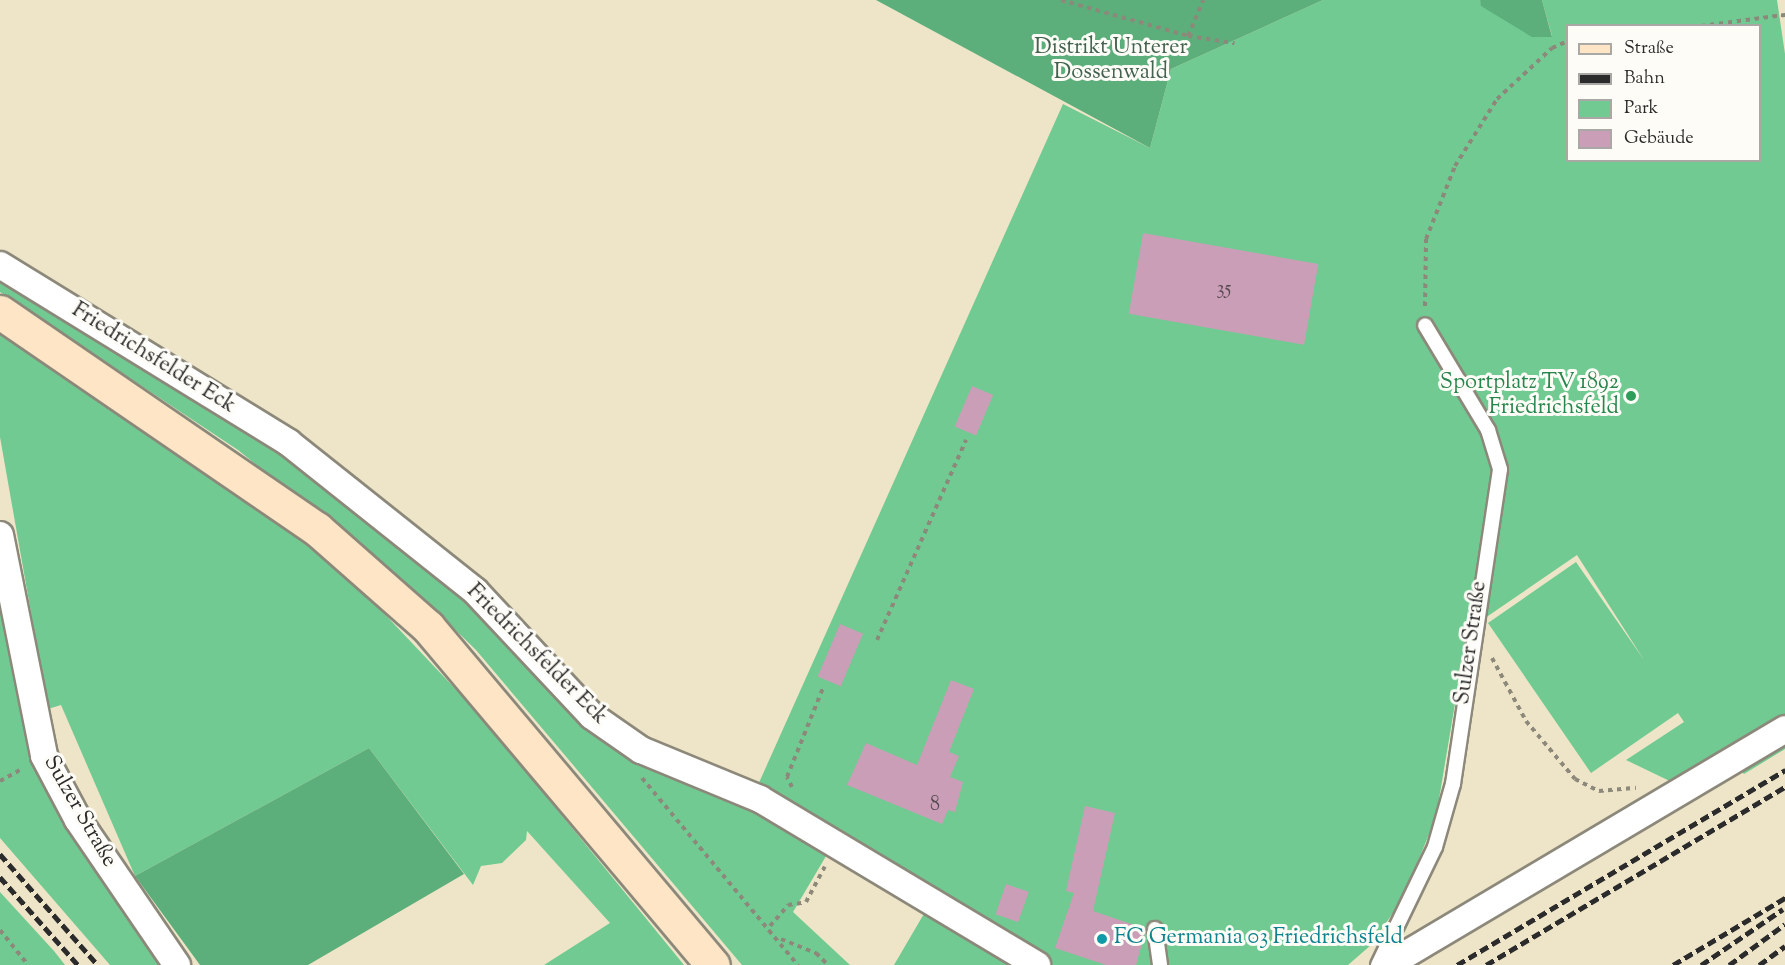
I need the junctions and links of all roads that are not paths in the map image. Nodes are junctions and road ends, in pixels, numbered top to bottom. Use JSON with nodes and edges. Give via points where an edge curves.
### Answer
{"nodes":[{"id":1,"x":0,"y":265,"type":"edge"},
{"id":2,"x":0,"y":312,"type":"edge"},
{"id":3,"x":1425,"y":326,"type":"road end"},
{"id":4,"x":0,"y":536,"type":"edge"},
{"id":5,"x":1785,"y":729,"type":"edge"},
{"id":6,"x":1155,"y":929,"type":"dead end"},
{"id":7,"x":177,"y":965,"type":"edge"},
{"id":8,"x":713,"y":965,"type":"edge"},
{"id":9,"x":1037,"y":965,"type":"edge"},
{"id":10,"x":1160,"y":965,"type":"edge"},
{"id":11,"x":1378,"y":965,"type":"edge"},
{"id":12,"x":1388,"y":965,"type":"edge"}],
"edges":[{"from":1,"to":9,"type":"street","name":"Friedrichsfelder Eck","via":[[289,443],[475,591],[592,716],[641,750],[760,799]]},
{"from":2,"to":8,"type":"main road","via":[[317,529],[428,627]]},
{"from":3,"to":11,"type":"lane","name":"Sulzer Straße","via":[[1488,430],[1500,469],[1453,784],[1435,847]]},
{"from":4,"to":7,"type":"street","name":"Sulzer Straße","via":[[44,756],[78,820]]},
{"from":5,"to":12,"type":"street"},
{"from":6,"to":10,"type":"lane"}]}
